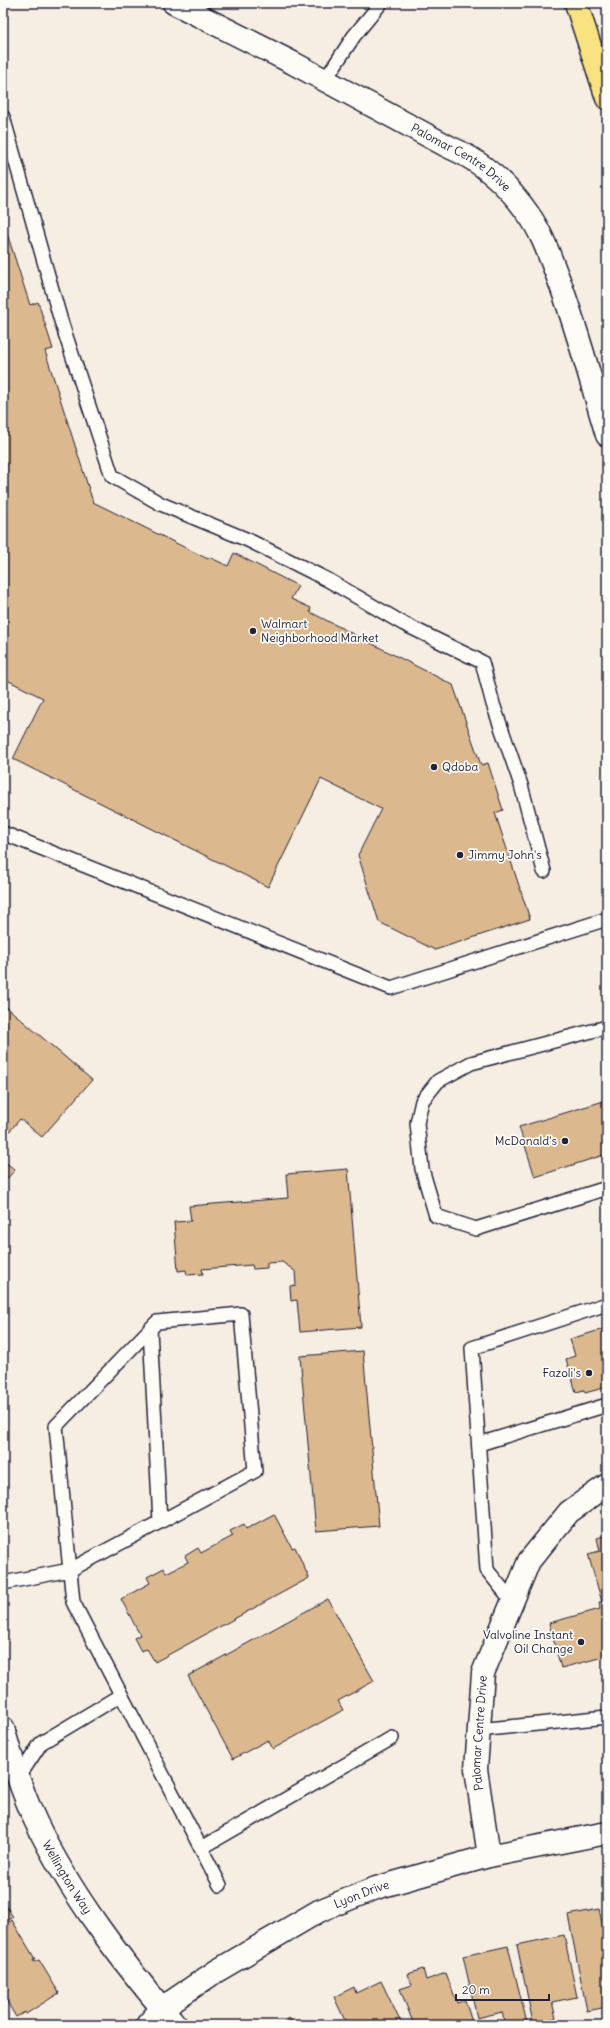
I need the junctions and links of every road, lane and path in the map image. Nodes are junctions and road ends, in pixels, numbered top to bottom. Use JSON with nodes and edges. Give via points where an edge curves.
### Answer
{"nodes":[{"id":1,"x":176,"y":3,"type":"edge"},
{"id":2,"x":381,"y":3,"type":"edge"},
{"id":3,"x":576,"y":3,"type":"edge"},
{"id":4,"x":325,"y":80,"type":"junction"},
{"id":5,"x":607,"y":98,"type":"edge"},
{"id":6,"x":3,"y":117,"type":"edge"},
{"id":7,"x":607,"y":435,"type":"edge"},
{"id":8,"x":3,"y":833,"type":"edge"},
{"id":9,"x":544,"y":872,"type":"dead end"},
{"id":10,"x":607,"y":919,"type":"edge"},
{"id":11,"x":607,"y":1027,"type":"edge"},
{"id":12,"x":607,"y":1188,"type":"edge"},
{"id":13,"x":607,"y":1304,"type":"edge"},
{"id":14,"x":150,"y":1329,"type":"junction"},
{"id":15,"x":607,"y":1405,"type":"edge"},
{"id":16,"x":478,"y":1444,"type":"junction"},
{"id":17,"x":607,"y":1485,"type":"edge"},
{"id":18,"x":160,"y":1522,"type":"junction"},
{"id":19,"x":70,"y":1570,"type":"junction"},
{"id":20,"x":3,"y":1583,"type":"edge"},
{"id":21,"x":512,"y":1601,"type":"junction"},
{"id":22,"x":121,"y":1695,"type":"junction"},
{"id":23,"x":607,"y":1717,"type":"edge"},
{"id":24,"x":3,"y":1728,"type":"edge"},
{"id":25,"x":478,"y":1730,"type":"junction"},
{"id":26,"x":392,"y":1738,"type":"dead end"},
{"id":27,"x":10,"y":1783,"type":"edge"},
{"id":28,"x":607,"y":1833,"type":"edge"},
{"id":29,"x":201,"y":1848,"type":"junction"},
{"id":30,"x":489,"y":1856,"type":"junction"},
{"id":31,"x":220,"y":1885,"type":"dead end"},
{"id":32,"x":162,"y":2008,"type":"junction"},
{"id":33,"x":147,"y":2025,"type":"edge"},
{"id":34,"x":176,"y":2025,"type":"edge"}],
"edges":[{"from":1,"to":4,"type":"street","name":"Palomar Centre Drive"},
{"from":2,"to":4,"type":"lane","via":[[354,36]]},
{"from":3,"to":5,"type":"main road"},
{"from":4,"to":7,"type":"street","name":"Palomar Centre Drive","via":[[450,147],[466,153],[490,171],[530,216],[546,245],[569,307]]},
{"from":6,"to":9,"type":"lane","via":[[61,321],[112,476],[161,504],[248,540],[328,580],[404,624],[482,662]]},
{"from":8,"to":10,"type":"lane","via":[[391,988]]},
{"from":11,"to":12,"type":"lane","via":[[471,1064],[438,1081],[422,1101],[416,1123],[422,1169],[436,1216],[476,1229]]},
{"from":13,"to":16,"type":"lane","via":[[472,1348]]},
{"from":14,"to":18,"type":"lane"},
{"from":14,"to":18,"type":"lane","via":[[157,1322],[241,1314],[255,1471]]},
{"from":14,"to":19,"type":"lane","via":[[56,1426]]},
{"from":15,"to":16,"type":"lane"},
{"from":16,"to":21,"type":"lane","via":[[487,1570]]},
{"from":17,"to":21,"type":"street","name":"Palomar Centre Drive","via":[[569,1512],[529,1561]]},
{"from":18,"to":19,"type":"lane"},
{"from":19,"to":20,"type":"lane"},
{"from":19,"to":22,"type":"lane","via":[[73,1602]]},
{"from":21,"to":25,"type":"street","name":"Palomar Centre Drive","via":[[483,1673]]},
{"from":22,"to":27,"type":"lane","via":[[41,1743]]},
{"from":22,"to":29,"type":"lane"},
{"from":23,"to":25,"type":"lane"},
{"from":24,"to":27,"type":"street","name":"Wellington Way"},
{"from":25,"to":30,"type":"street","name":"Palomar Centre Drive","via":[[476,1769]]},
{"from":26,"to":29,"type":"lane"},
{"from":27,"to":32,"type":"street","name":"Wellington Way","via":[[88,1910]]},
{"from":28,"to":30,"type":"street","name":"Lyon Drive"},
{"from":29,"to":31,"type":"lane"},
{"from":30,"to":32,"type":"street","name":"Lyon Drive","via":[[376,1888],[319,1911],[215,1972]]},
{"from":32,"to":33,"type":"street","name":"Lyon Drive"},
{"from":32,"to":34,"type":"street","name":"Wellington Way"}]}
